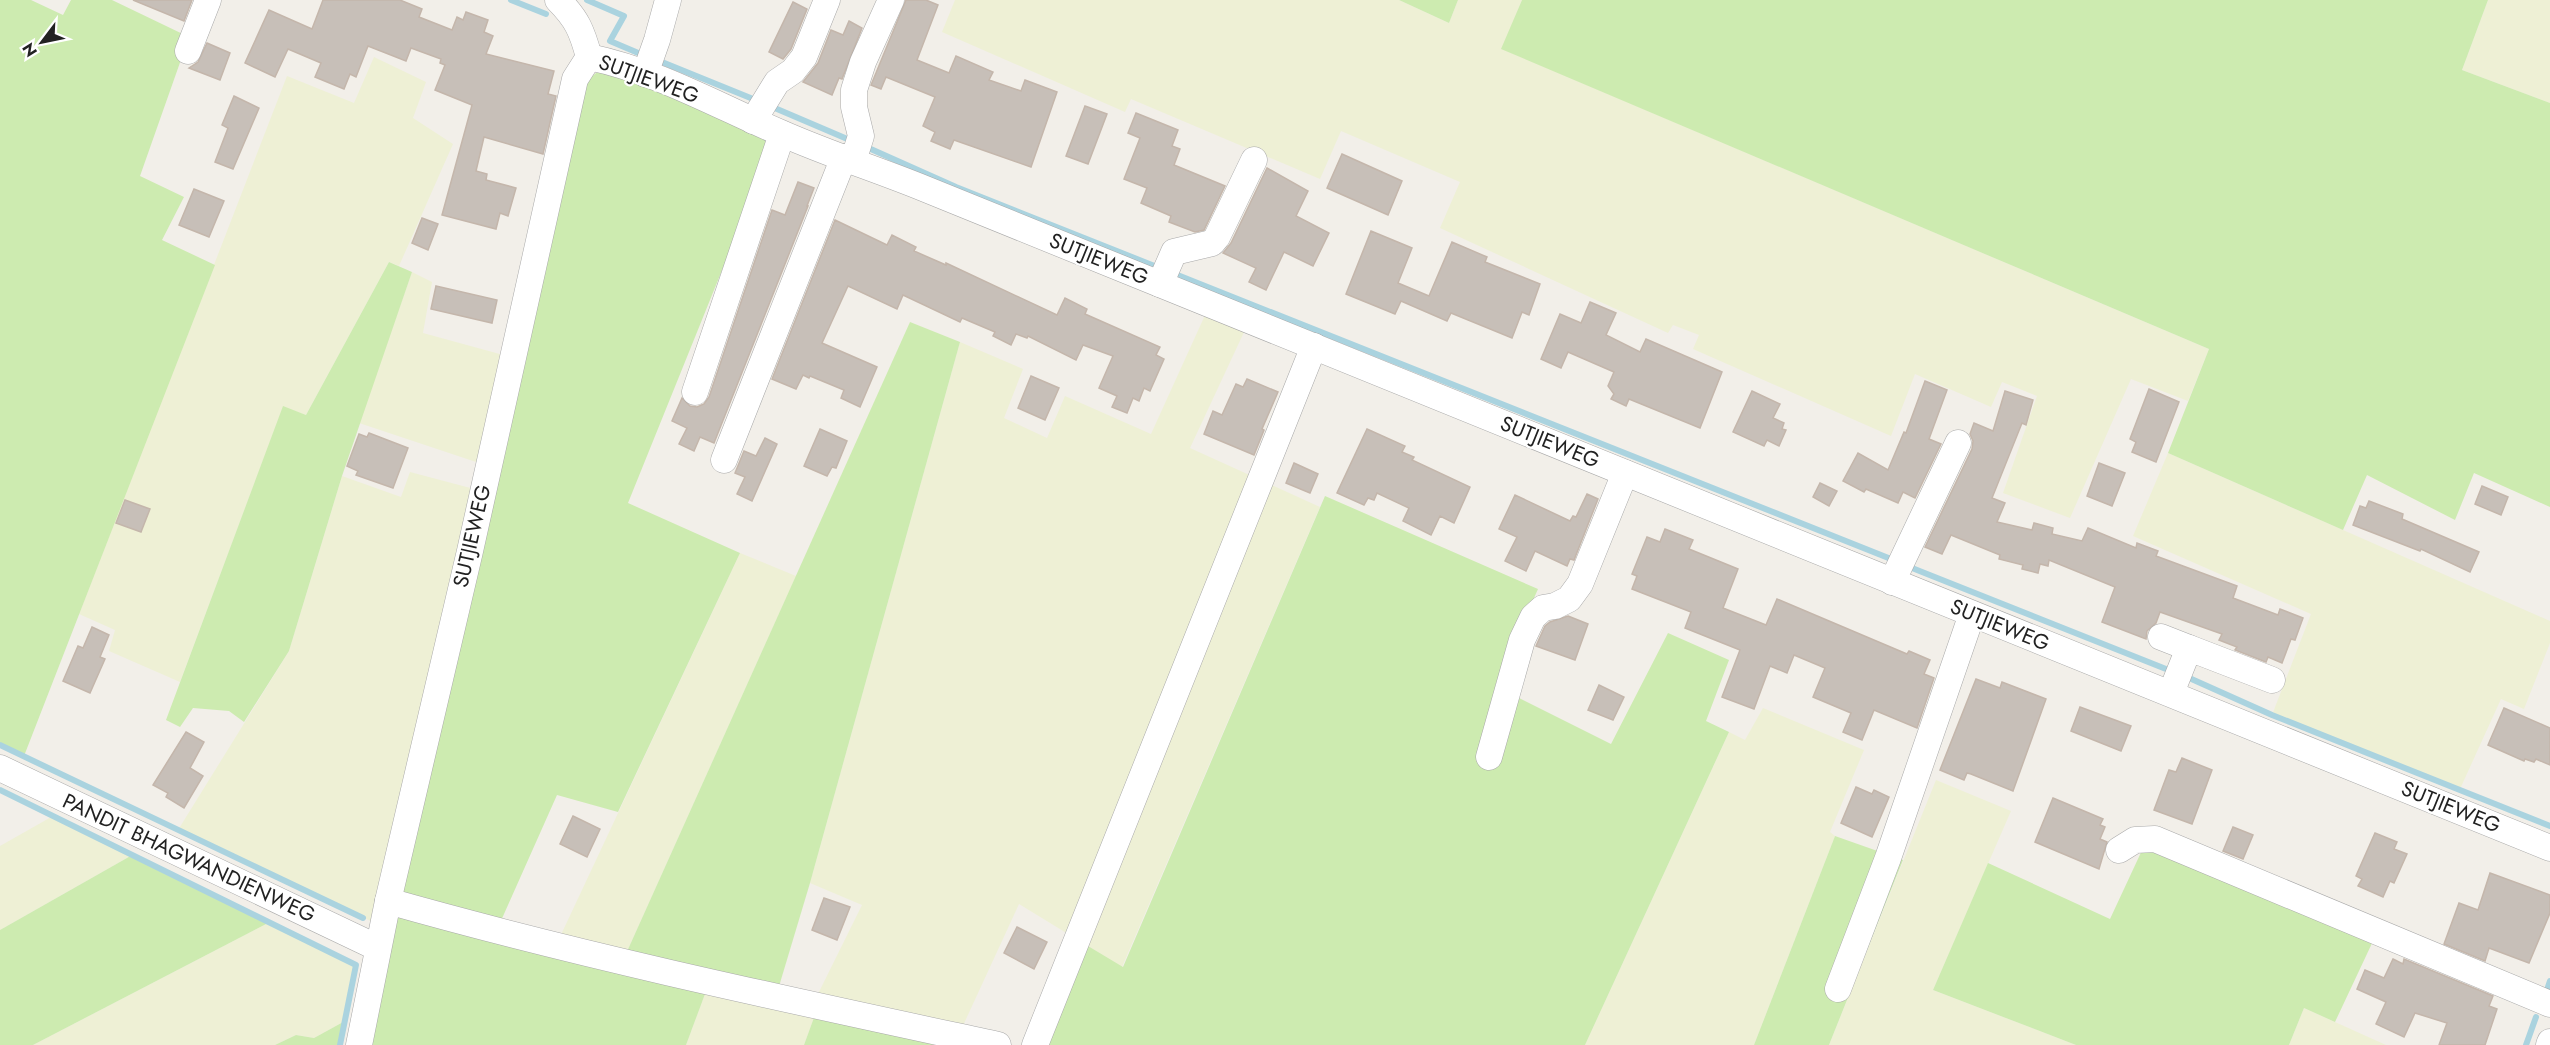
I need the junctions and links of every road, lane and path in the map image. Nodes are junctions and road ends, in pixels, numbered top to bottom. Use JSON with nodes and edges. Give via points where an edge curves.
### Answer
{"nodes":[{"id":1,"x":208,"y":0,"type":"edge"},
{"id":2,"x":558,"y":0,"type":"edge"},
{"id":3,"x":668,"y":0,"type":"edge"},
{"id":4,"x":827,"y":0,"type":"edge"},
{"id":5,"x":891,"y":0,"type":"edge"},
{"id":6,"x":188,"y":51,"type":"dead end"},
{"id":7,"x":589,"y":57,"type":"junction"},
{"id":8,"x":645,"y":74,"type":"junction"},
{"id":9,"x":753,"y":121,"type":"junction"},
{"id":10,"x":782,"y":134,"type":"junction"},
{"id":11,"x":849,"y":159,"type":"junction"},
{"id":12,"x":1254,"y":160,"type":"dead end"},
{"id":13,"x":1160,"y":284,"type":"junction"},
{"id":14,"x":1314,"y":346,"type":"junction"},
{"id":15,"x":695,"y":392,"type":"dead end"},
{"id":16,"x":1958,"y":443,"type":"dead end"},
{"id":17,"x":724,"y":460,"type":"dead end"},
{"id":18,"x":1625,"y":473,"type":"junction"},
{"id":19,"x":1892,"y":582,"type":"junction"},
{"id":20,"x":1972,"y":614,"type":"junction"},
{"id":21,"x":2161,"y":637,"type":"dead end"},
{"id":22,"x":2188,"y":648,"type":"junction"},
{"id":23,"x":2272,"y":680,"type":"dead end"},
{"id":24,"x":2170,"y":693,"type":"junction"},
{"id":25,"x":1489,"y":757,"type":"dead end"},
{"id":26,"x":0,"y":768,"type":"edge"},
{"id":27,"x":2550,"y":848,"type":"edge"},
{"id":28,"x":2119,"y":850,"type":"dead end"},
{"id":29,"x":388,"y":901,"type":"junction"},
{"id":30,"x":378,"y":948,"type":"junction"},
{"id":31,"x":1838,"y":989,"type":"dead end"},
{"id":32,"x":2550,"y":1004,"type":"edge"},
{"id":33,"x":358,"y":1045,"type":"edge"},
{"id":34,"x":998,"y":1045,"type":"edge"},
{"id":35,"x":1035,"y":1045,"type":"edge"}],
"edges":[{"from":1,"to":6,"type":"street"},
{"from":2,"to":7,"type":"street","via":[[575,17]]},
{"from":3,"to":8,"type":"street"},
{"from":4,"to":9,"type":"street","via":[[804,57],[777,82]]},
{"from":5,"to":11,"type":"street","via":[[854,90],[861,136]]},
{"from":7,"to":8,"type":"street","name":"SUTJIEWEG"},
{"from":7,"to":29,"type":"street","name":"SUTJIEWEG","via":[[575,79]]},
{"from":8,"to":9,"type":"street","name":"SUTJIEWEG"},
{"from":9,"to":10,"type":"street","name":"SUTJIEWEG"},
{"from":10,"to":11,"type":"street","name":"SUTJIEWEG"},
{"from":10,"to":15,"type":"street"},
{"from":11,"to":13,"type":"street","name":"SUTJIEWEG"},
{"from":11,"to":17,"type":"street"},
{"from":12,"to":13,"type":"street","via":[[1217,237],[1212,243],[1174,252]]},
{"from":13,"to":14,"type":"street","name":"SUTJIEWEG"},
{"from":14,"to":18,"type":"street","name":"SUTJIEWEG"},
{"from":14,"to":35,"type":"street"},
{"from":16,"to":19,"type":"street"},
{"from":18,"to":19,"type":"street","name":"SUTJIEWEG"},
{"from":18,"to":25,"type":"street","via":[[1580,584],[1569,599],[1543,608],[1533,617],[1522,640]]},
{"from":19,"to":20,"type":"street","name":"SUTJIEWEG"},
{"from":20,"to":24,"type":"street","name":"SUTJIEWEG"},
{"from":20,"to":31,"type":"street","via":[[1888,858]]},
{"from":21,"to":22,"type":"street"},
{"from":22,"to":23,"type":"street"},
{"from":22,"to":24,"type":"street"},
{"from":24,"to":27,"type":"street","name":"SUTJIEWEG"},
{"from":26,"to":30,"type":"street","name":"PANDIT BHAGWANDIENWEG"},
{"from":28,"to":32,"type":"street","via":[[2135,840],[2155,839]]},
{"from":29,"to":30,"type":"street","name":"SUTJIEWEG"},
{"from":29,"to":34,"type":"street","via":[[503,933]]},
{"from":30,"to":33,"type":"street","name":"SUTJIEWEG"}]}
